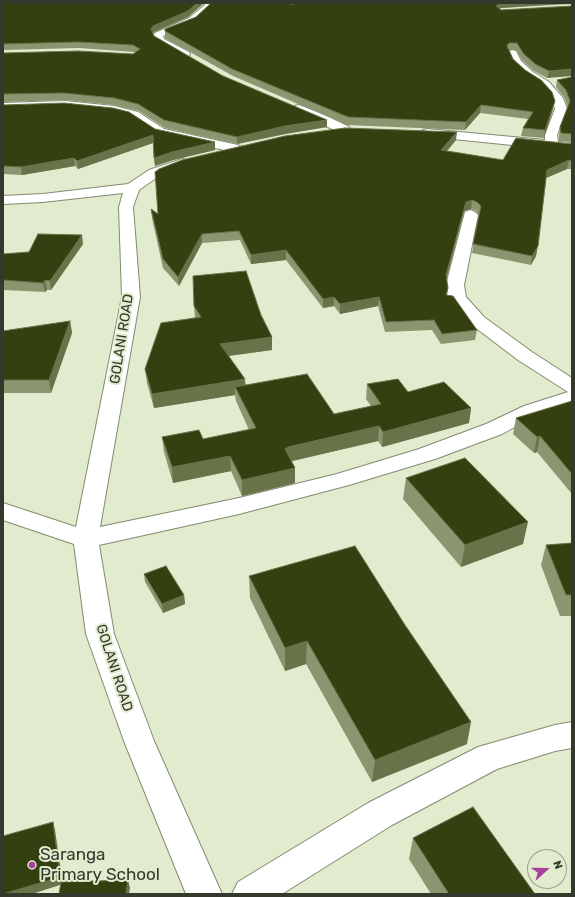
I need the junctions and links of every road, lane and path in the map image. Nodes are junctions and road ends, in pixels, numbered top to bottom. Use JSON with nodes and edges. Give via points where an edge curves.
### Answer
{"nodes":[{"id":1,"x":222,"y":3,"type":"edge"},
{"id":2,"x":210,"y":4,"type":"edge"},
{"id":3,"x":512,"y":53,"type":"edge"},
{"id":4,"x":196,"y":61,"type":"edge"},
{"id":5,"x":557,"y":82,"type":"edge"},
{"id":6,"x":545,"y":84,"type":"junction"},
{"id":7,"x":3,"y":106,"type":"edge"},
{"id":8,"x":292,"y":106,"type":"edge"},
{"id":9,"x":345,"y":130,"type":"junction"},
{"id":10,"x":367,"y":131,"type":"edge"},
{"id":11,"x":411,"y":132,"type":"edge"},
{"id":12,"x":315,"y":135,"type":"edge"},
{"id":13,"x":258,"y":145,"type":"edge"},
{"id":14,"x":552,"y":145,"type":"junction"},
{"id":15,"x":572,"y":147,"type":"edge"},
{"id":16,"x":238,"y":149,"type":"junction"},
{"id":17,"x":132,"y":188,"type":"junction"},
{"id":18,"x":3,"y":200,"type":"edge"},
{"id":19,"x":470,"y":215,"type":"dead end"},
{"id":20,"x":572,"y":387,"type":"edge"},
{"id":21,"x":572,"y":397,"type":"edge"},
{"id":22,"x":3,"y":511,"type":"edge"},
{"id":23,"x":86,"y":539,"type":"junction"},
{"id":24,"x":572,"y":735,"type":"edge"},
{"id":25,"x":204,"y":894,"type":"edge"},
{"id":26,"x":250,"y":894,"type":"edge"}],
"edges":[{"from":1,"to":2,"type":"street"},
{"from":2,"to":4,"type":"street","via":[[192,20],[158,36],[159,40]]},
{"from":3,"to":6,"type":"street","via":[[517,63]]},
{"from":5,"to":6,"type":"street"},
{"from":6,"to":14,"type":"street","via":[[558,98],[560,109],[551,135]]},
{"from":7,"to":16,"type":"street","via":[[65,104],[114,110],[134,115],[160,132]]},
{"from":8,"to":9,"type":"street"},
{"from":9,"to":10,"type":"street"},
{"from":9,"to":12,"type":"street"},
{"from":11,"to":14,"type":"street"},
{"from":13,"to":16,"type":"street"},
{"from":14,"to":15,"type":"street"},
{"from":16,"to":17,"type":"street","via":[[178,164],[154,173]]},
{"from":17,"to":18,"type":"street"},
{"from":17,"to":23,"type":"street","name":"GOLANI ROAD","via":[[126,207],[131,297]]},
{"from":19,"to":20,"type":"street","via":[[455,285],[457,298],[484,325]]},
{"from":21,"to":23,"type":"street","via":[[531,410],[494,429],[426,454],[341,480],[239,506]]},
{"from":22,"to":23,"type":"street"},
{"from":23,"to":25,"type":"street","name":"GOLANI ROAD","via":[[100,634],[139,740]]},
{"from":24,"to":26,"type":"street","via":[[489,757],[380,814]]}]}
